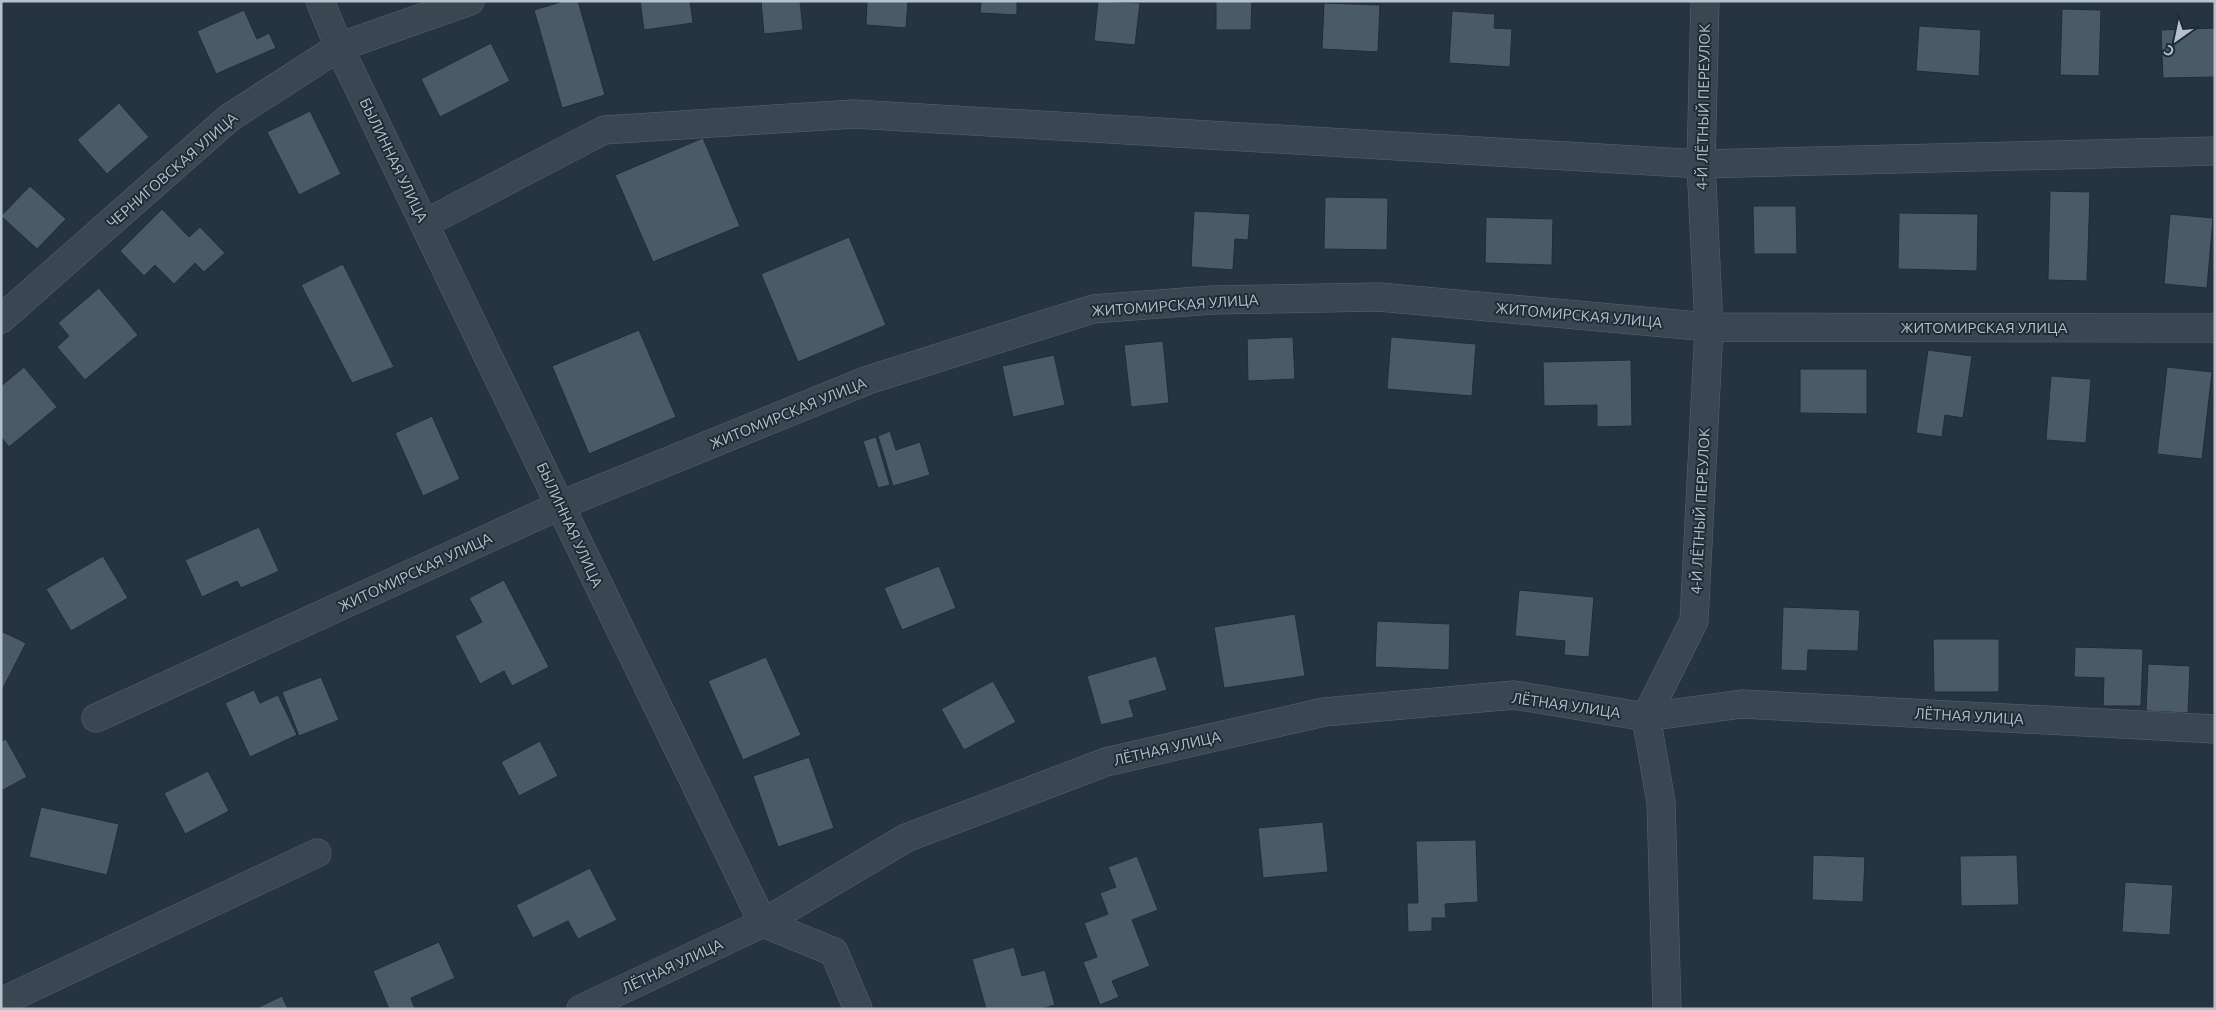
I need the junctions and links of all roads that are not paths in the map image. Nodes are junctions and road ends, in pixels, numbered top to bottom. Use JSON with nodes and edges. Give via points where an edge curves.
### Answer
{"nodes":[{"id":1,"x":320,"y":1,"type":"edge"},
{"id":2,"x":470,"y":1,"type":"edge"},
{"id":3,"x":1704,"y":1,"type":"edge"},
{"id":4,"x":339,"y":47,"type":"junction"},
{"id":5,"x":2215,"y":151,"type":"edge"},
{"id":6,"x":1701,"y":164,"type":"junction"},
{"id":7,"x":424,"y":224,"type":"junction"},
{"id":8,"x":1,"y":319,"type":"edge"},
{"id":9,"x":1708,"y":326,"type":"junction"},
{"id":10,"x":2215,"y":328,"type":"edge"},
{"id":11,"x":561,"y":505,"type":"junction"},
{"id":12,"x":1646,"y":717,"type":"junction"},
{"id":13,"x":96,"y":718,"type":"dead end"},
{"id":14,"x":2215,"y":729,"type":"edge"},
{"id":15,"x":317,"y":853,"type":"dead end"},
{"id":16,"x":763,"y":923,"type":"junction"},
{"id":17,"x":1,"y":1002,"type":"edge"},
{"id":18,"x":581,"y":1009,"type":"edge"},
{"id":19,"x":858,"y":1009,"type":"edge"},
{"id":20,"x":1667,"y":1009,"type":"edge"}],
"edges":[{"from":1,"to":4,"type":"street","name":"БЫЛИННАЯ УЛИЦА"},
{"from":2,"to":4,"type":"street","name":"ЧЕРНИГОВСКАЯ УЛИЦА"},
{"from":3,"to":6,"type":"street","name":"4-Й ЛЁТНЫЙ ПЕРЕУЛОК"},
{"from":4,"to":7,"type":"street","name":"БЫЛИННАЯ УЛИЦА"},
{"from":4,"to":8,"type":"street","name":"ЧЕРНИГОВСКАЯ УЛИЦА","via":[[228,118]]},
{"from":5,"to":6,"type":"street"},
{"from":6,"to":7,"type":"street","via":[[854,114],[604,130]]},
{"from":6,"to":9,"type":"street","name":"4-Й ЛЁТНЫЙ ПЕРЕУЛОК"},
{"from":7,"to":11,"type":"street","name":"БЫЛИННАЯ УЛИЦА"},
{"from":9,"to":10,"type":"street","name":"ЖИТОМИРСКАЯ УЛИЦА"},
{"from":9,"to":11,"type":"street","name":"ЖИТОМИРСКАЯ УЛИЦА","via":[[1379,297],[1212,300],[1093,309],[868,380]]},
{"from":9,"to":12,"type":"street","name":"4-Й ЛЁТНЫЙ ПЕРЕУЛОК","via":[[1694,620]]},
{"from":11,"to":13,"type":"street","name":"ЖИТОМИРСКАЯ УЛИЦА"},
{"from":11,"to":16,"type":"street","name":"БЫЛИННАЯ УЛИЦА"},
{"from":12,"to":14,"type":"street","name":"ЛЁТНАЯ УЛИЦА","via":[[1742,704]]},
{"from":12,"to":16,"type":"street","name":"ЛЁТНАЯ УЛИЦА","via":[[1514,695],[1324,712],[1106,762],[906,838]]},
{"from":12,"to":20,"type":"street","via":[[1661,802]]},
{"from":15,"to":17,"type":"street"},
{"from":16,"to":18,"type":"street","name":"ЛЁТНАЯ УЛИЦА"},
{"from":16,"to":19,"type":"street","via":[[834,952]]}]}
